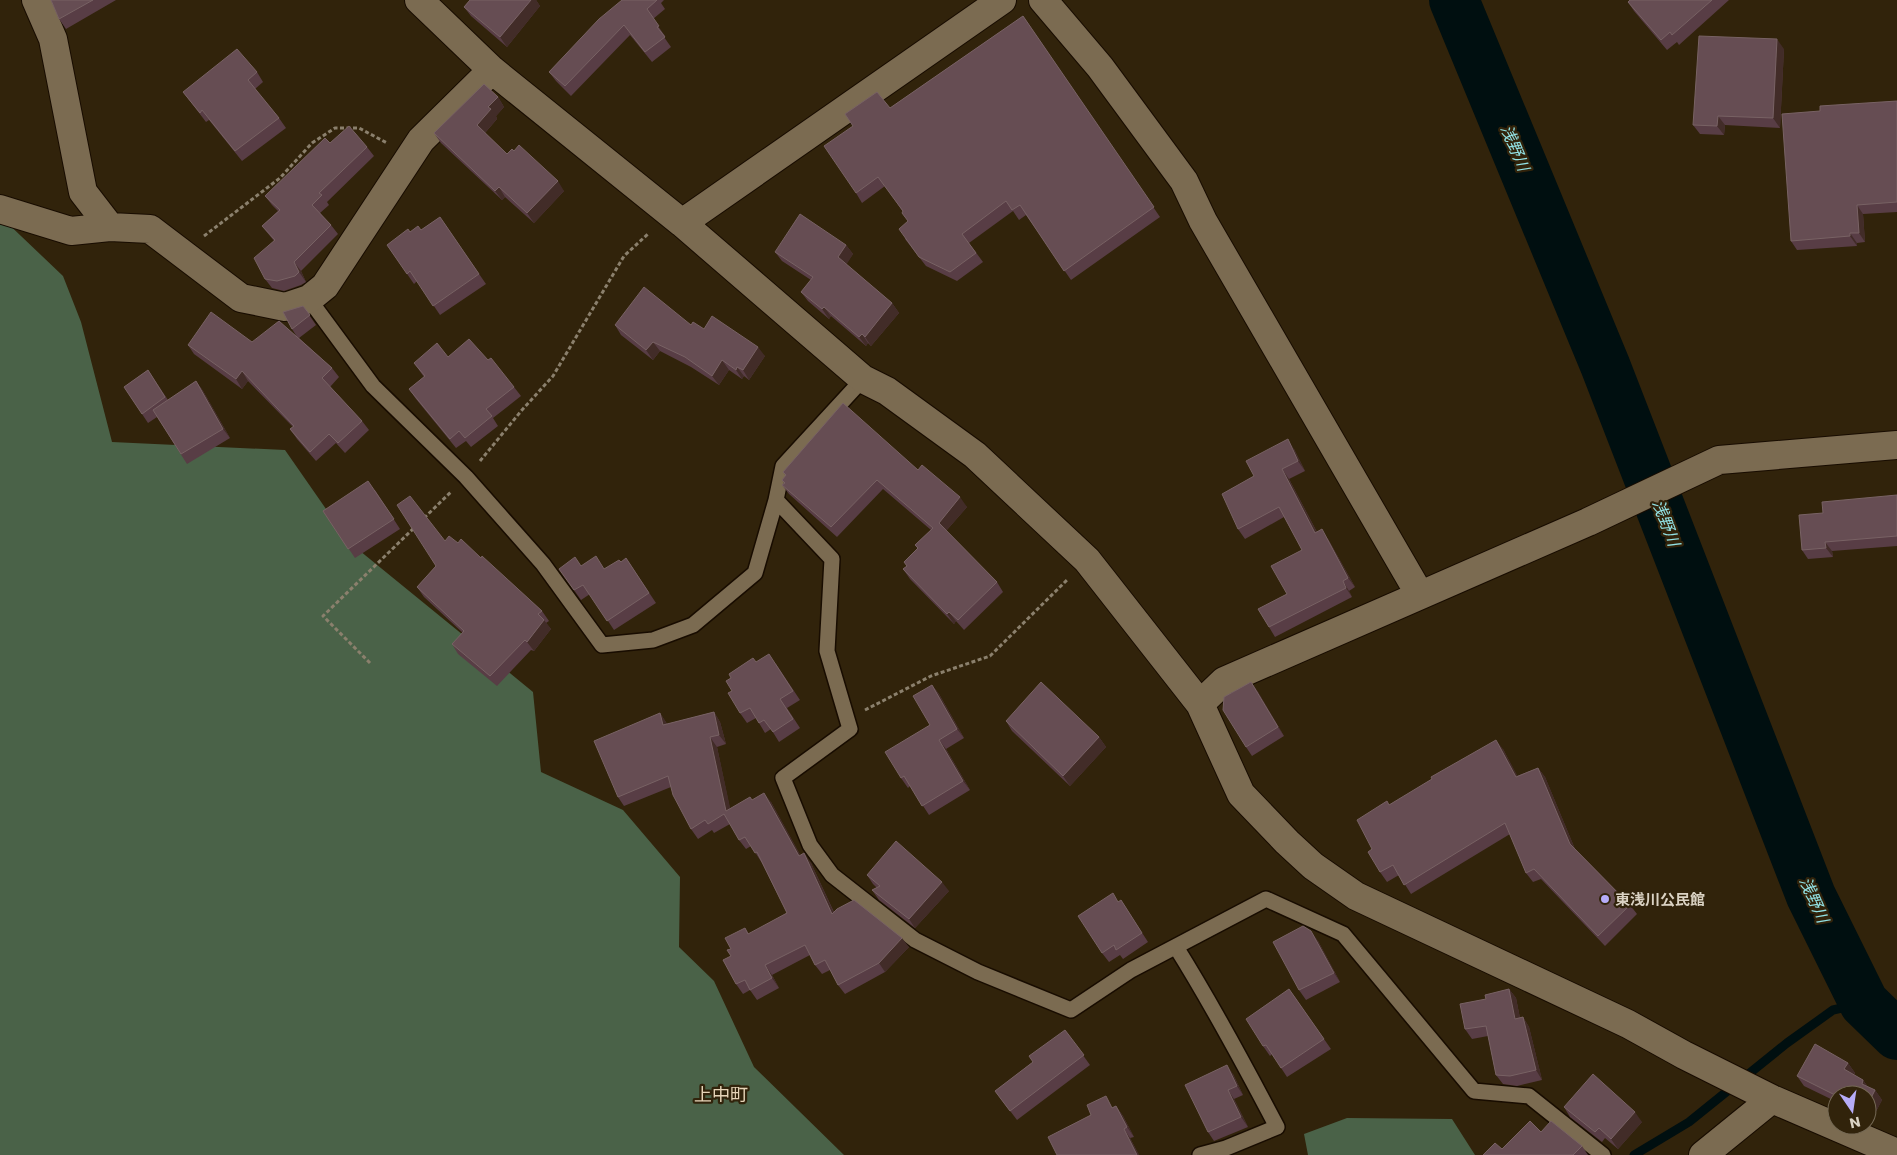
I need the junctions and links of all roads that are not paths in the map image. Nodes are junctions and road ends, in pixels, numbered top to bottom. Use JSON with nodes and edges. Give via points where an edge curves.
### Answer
{"nodes":[{"id":1,"x":36,"y":0,"type":"edge"},
{"id":2,"x":419,"y":0,"type":"edge"},
{"id":3,"x":1002,"y":0,"type":"edge"},
{"id":4,"x":1043,"y":0,"type":"edge"},
{"id":5,"x":492,"y":70,"type":"junction"},
{"id":6,"x":0,"y":209,"type":"edge"},
{"id":7,"x":676,"y":219,"type":"junction"},
{"id":8,"x":110,"y":227,"type":"junction"},
{"id":9,"x":309,"y":299,"type":"junction"},
{"id":10,"x":862,"y":379,"type":"junction"},
{"id":11,"x":1897,"y":445,"type":"edge"},
{"id":12,"x":776,"y":500,"type":"junction"},
{"id":13,"x":1420,"y":595,"type":"junction"},
{"id":14,"x":1200,"y":704,"type":"junction"},
{"id":15,"x":1176,"y":947,"type":"junction"},
{"id":16,"x":1764,"y":1095,"type":"junction"},
{"id":17,"x":1897,"y":1153,"type":"edge"},
{"id":18,"x":1200,"y":1155,"type":"edge"},
{"id":19,"x":1603,"y":1155,"type":"edge"},
{"id":20,"x":1703,"y":1155,"type":"edge"}],
"edges":[{"from":1,"to":8,"type":"street","via":[[53,39],[83,192]]},
{"from":2,"to":5,"type":"street"},
{"from":3,"to":7,"type":"street"},
{"from":4,"to":13,"type":"street","via":[[1100,67],[1184,181],[1203,221]]},
{"from":5,"to":7,"type":"street"},
{"from":5,"to":9,"type":"street","via":[[421,140],[325,286]]},
{"from":6,"to":8,"type":"street","via":[[71,231]]},
{"from":7,"to":10,"type":"street"},
{"from":8,"to":9,"type":"street","via":[[150,229],[241,298],[285,306]]},
{"from":9,"to":12,"type":"lane","via":[[373,386],[466,477],[543,564],[602,645],[653,640],[694,624],[755,573]]},
{"from":10,"to":12,"type":"lane","via":[[783,466]]},
{"from":10,"to":14,"type":"street","via":[[888,392],[975,455],[1087,560]]},
{"from":11,"to":13,"type":"street","via":[[1719,460],[1588,522]]},
{"from":12,"to":15,"type":"lane","via":[[832,559],[827,651],[850,729],[783,778],[810,845],[832,875],[915,940],[978,972],[1071,1010],[1131,970]]},
{"from":13,"to":14,"type":"street","via":[[1224,681]]},
{"from":14,"to":16,"type":"street","via":[[1241,794],[1313,866],[1356,896],[1628,1024]]},
{"from":15,"to":18,"type":"lane","via":[[1233,1042],[1277,1128]]},
{"from":15,"to":19,"type":"lane","via":[[1266,899],[1343,934],[1474,1091],[1530,1096]]},
{"from":16,"to":17,"type":"street"},
{"from":16,"to":20,"type":"street"}]}
